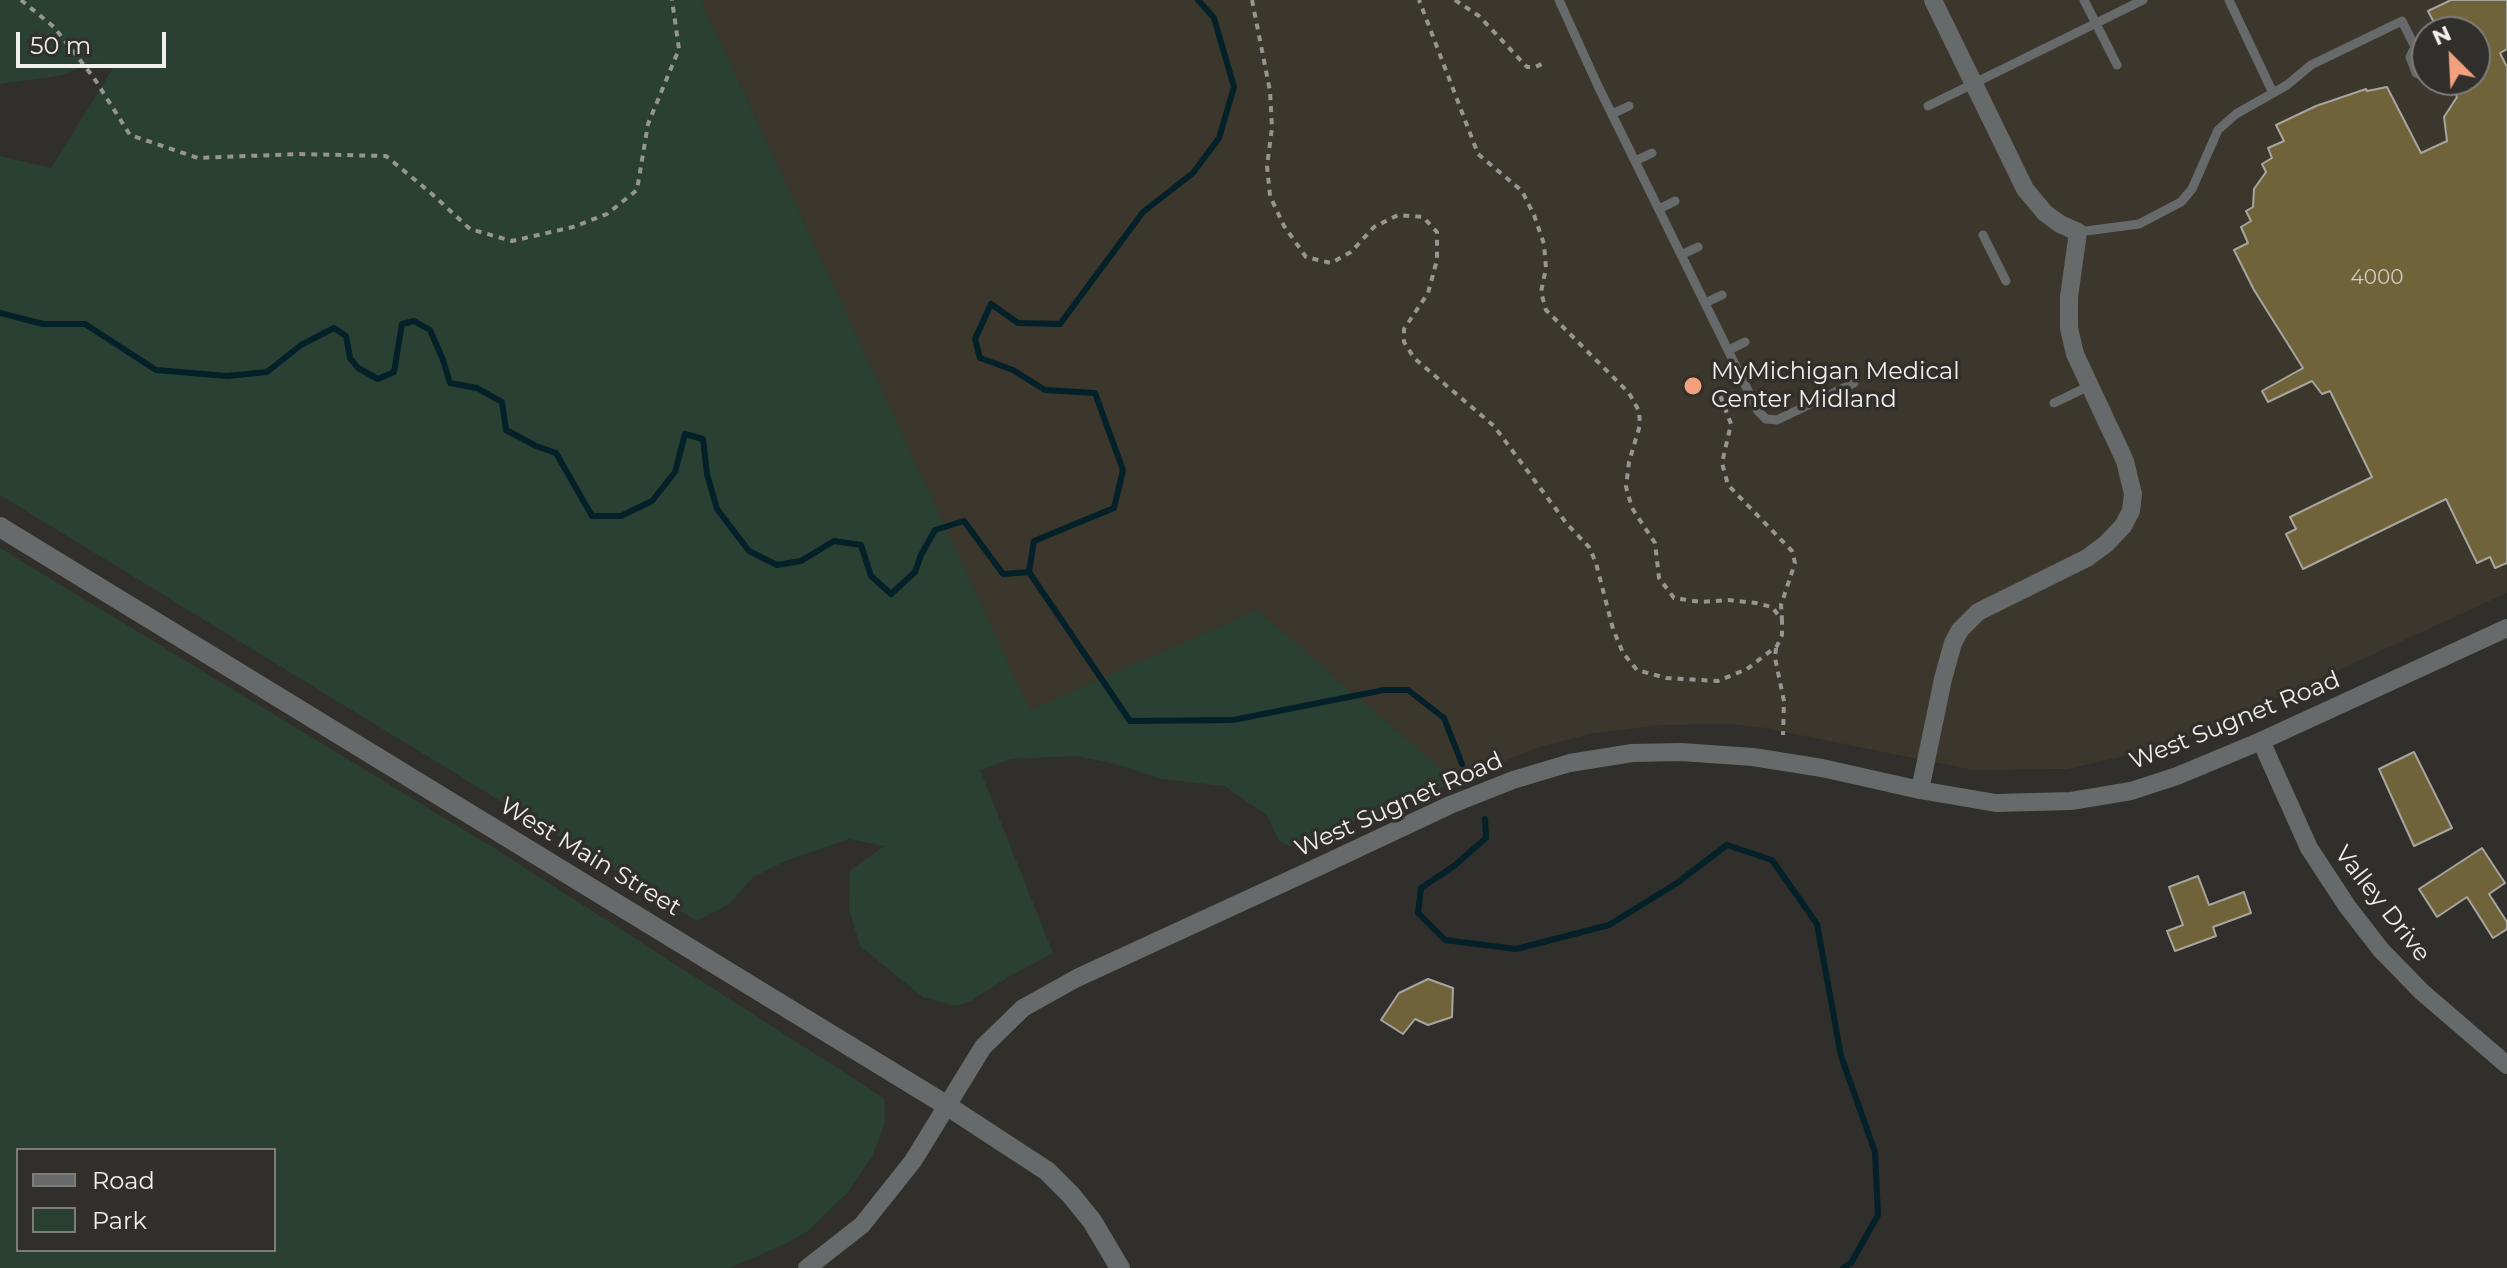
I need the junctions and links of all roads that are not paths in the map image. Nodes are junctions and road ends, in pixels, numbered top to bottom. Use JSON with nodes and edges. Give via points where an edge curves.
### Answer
{"nodes":[{"id":1,"x":1559,"y":0,"type":"edge"},
{"id":2,"x":1933,"y":0,"type":"edge"},
{"id":3,"x":2084,"y":0,"type":"edge"},
{"id":4,"x":2143,"y":0,"type":"edge"},
{"id":5,"x":2229,"y":0,"type":"edge"},
{"id":6,"x":2095,"y":24,"type":"junction"},
{"id":7,"x":2411,"y":39,"type":"edge"},
{"id":8,"x":2117,"y":65,"type":"dead end"},
{"id":9,"x":1974,"y":84,"type":"junction"},
{"id":10,"x":2273,"y":93,"type":"junction"},
{"id":11,"x":1629,"y":106,"type":"dead end"},
{"id":12,"x":1928,"y":106,"type":"dead end"},
{"id":13,"x":1612,"y":114,"type":"junction"},
{"id":14,"x":1652,"y":153,"type":"dead end"},
{"id":15,"x":1635,"y":161,"type":"junction"},
{"id":16,"x":1675,"y":201,"type":"dead end"},
{"id":17,"x":1659,"y":209,"type":"junction"},
{"id":18,"x":2078,"y":232,"type":"junction"},
{"id":19,"x":1983,"y":235,"type":"dead end"},
{"id":20,"x":1698,"y":247,"type":"dead end"},
{"id":21,"x":1681,"y":255,"type":"junction"},
{"id":22,"x":2006,"y":281,"type":"dead end"},
{"id":23,"x":1722,"y":295,"type":"dead end"},
{"id":24,"x":1705,"y":303,"type":"junction"},
{"id":25,"x":1745,"y":342,"type":"dead end"},
{"id":26,"x":1729,"y":350,"type":"junction"},
{"id":27,"x":1854,"y":383,"type":"dead end"},
{"id":28,"x":2089,"y":386,"type":"junction"},
{"id":29,"x":2054,"y":403,"type":"dead end"},
{"id":30,"x":0,"y":527,"type":"edge"},
{"id":31,"x":2507,"y":628,"type":"edge"},
{"id":32,"x":2261,"y":741,"type":"junction"},
{"id":33,"x":1920,"y":790,"type":"junction"},
{"id":34,"x":2507,"y":1065,"type":"edge"},
{"id":35,"x":946,"y":1105,"type":"junction"},
{"id":36,"x":807,"y":1268,"type":"edge"},
{"id":37,"x":1120,"y":1268,"type":"edge"}],
"edges":[{"from":1,"to":13,"type":"lane"},
{"from":2,"to":9,"type":"street"},
{"from":3,"to":6,"type":"lane"},
{"from":4,"to":6,"type":"lane"},
{"from":5,"to":10,"type":"lane"},
{"from":6,"to":8,"type":"lane"},
{"from":6,"to":9,"type":"lane"},
{"from":7,"to":10,"type":"lane","via":[[2402,21],[2311,65]]},
{"from":9,"to":12,"type":"lane"},
{"from":9,"to":18,"type":"street","via":[[2025,189],[2060,224]]},
{"from":10,"to":18,"type":"lane","via":[[2218,130],[2181,202],[2139,224]]},
{"from":11,"to":13,"type":"lane"},
{"from":13,"to":15,"type":"lane"},
{"from":14,"to":15,"type":"lane"},
{"from":15,"to":17,"type":"lane"},
{"from":16,"to":17,"type":"lane"},
{"from":17,"to":21,"type":"lane"},
{"from":18,"to":28,"type":"street","via":[[2069,328]]},
{"from":19,"to":22,"type":"lane"},
{"from":20,"to":21,"type":"lane"},
{"from":21,"to":24,"type":"lane"},
{"from":23,"to":24,"type":"lane"},
{"from":24,"to":26,"type":"lane"},
{"from":25,"to":26,"type":"lane"},
{"from":26,"to":27,"type":"lane","via":[[1766,419],[1777,420]]},
{"from":28,"to":29,"type":"lane"},
{"from":28,"to":33,"type":"street","via":[[2128,470],[2131,511],[2123,526],[2087,558],[1978,612],[1960,630],[1943,679]]},
{"from":30,"to":35,"type":"street","name":"West Main Street"},
{"from":31,"to":32,"type":"street","name":"West Sugnet Road"},
{"from":32,"to":33,"type":"street","name":"West Sugnet Road","via":[[2131,791],[2071,801],[1996,803]]},
{"from":32,"to":34,"type":"street","name":"Valley Drive","via":[[2309,848],[2347,906],[2422,992]]},
{"from":33,"to":35,"type":"street","name":"West Sugnet Road","via":[[1781,761],[1681,752],[1570,763],[1513,780],[1423,817],[1023,1008],[983,1047]]},
{"from":35,"to":36,"type":"street","name":"West Sugnet Road","via":[[913,1161],[862,1225]]},
{"from":35,"to":37,"type":"street","name":"West Main Street","via":[[1047,1171],[1092,1221]]}]}
